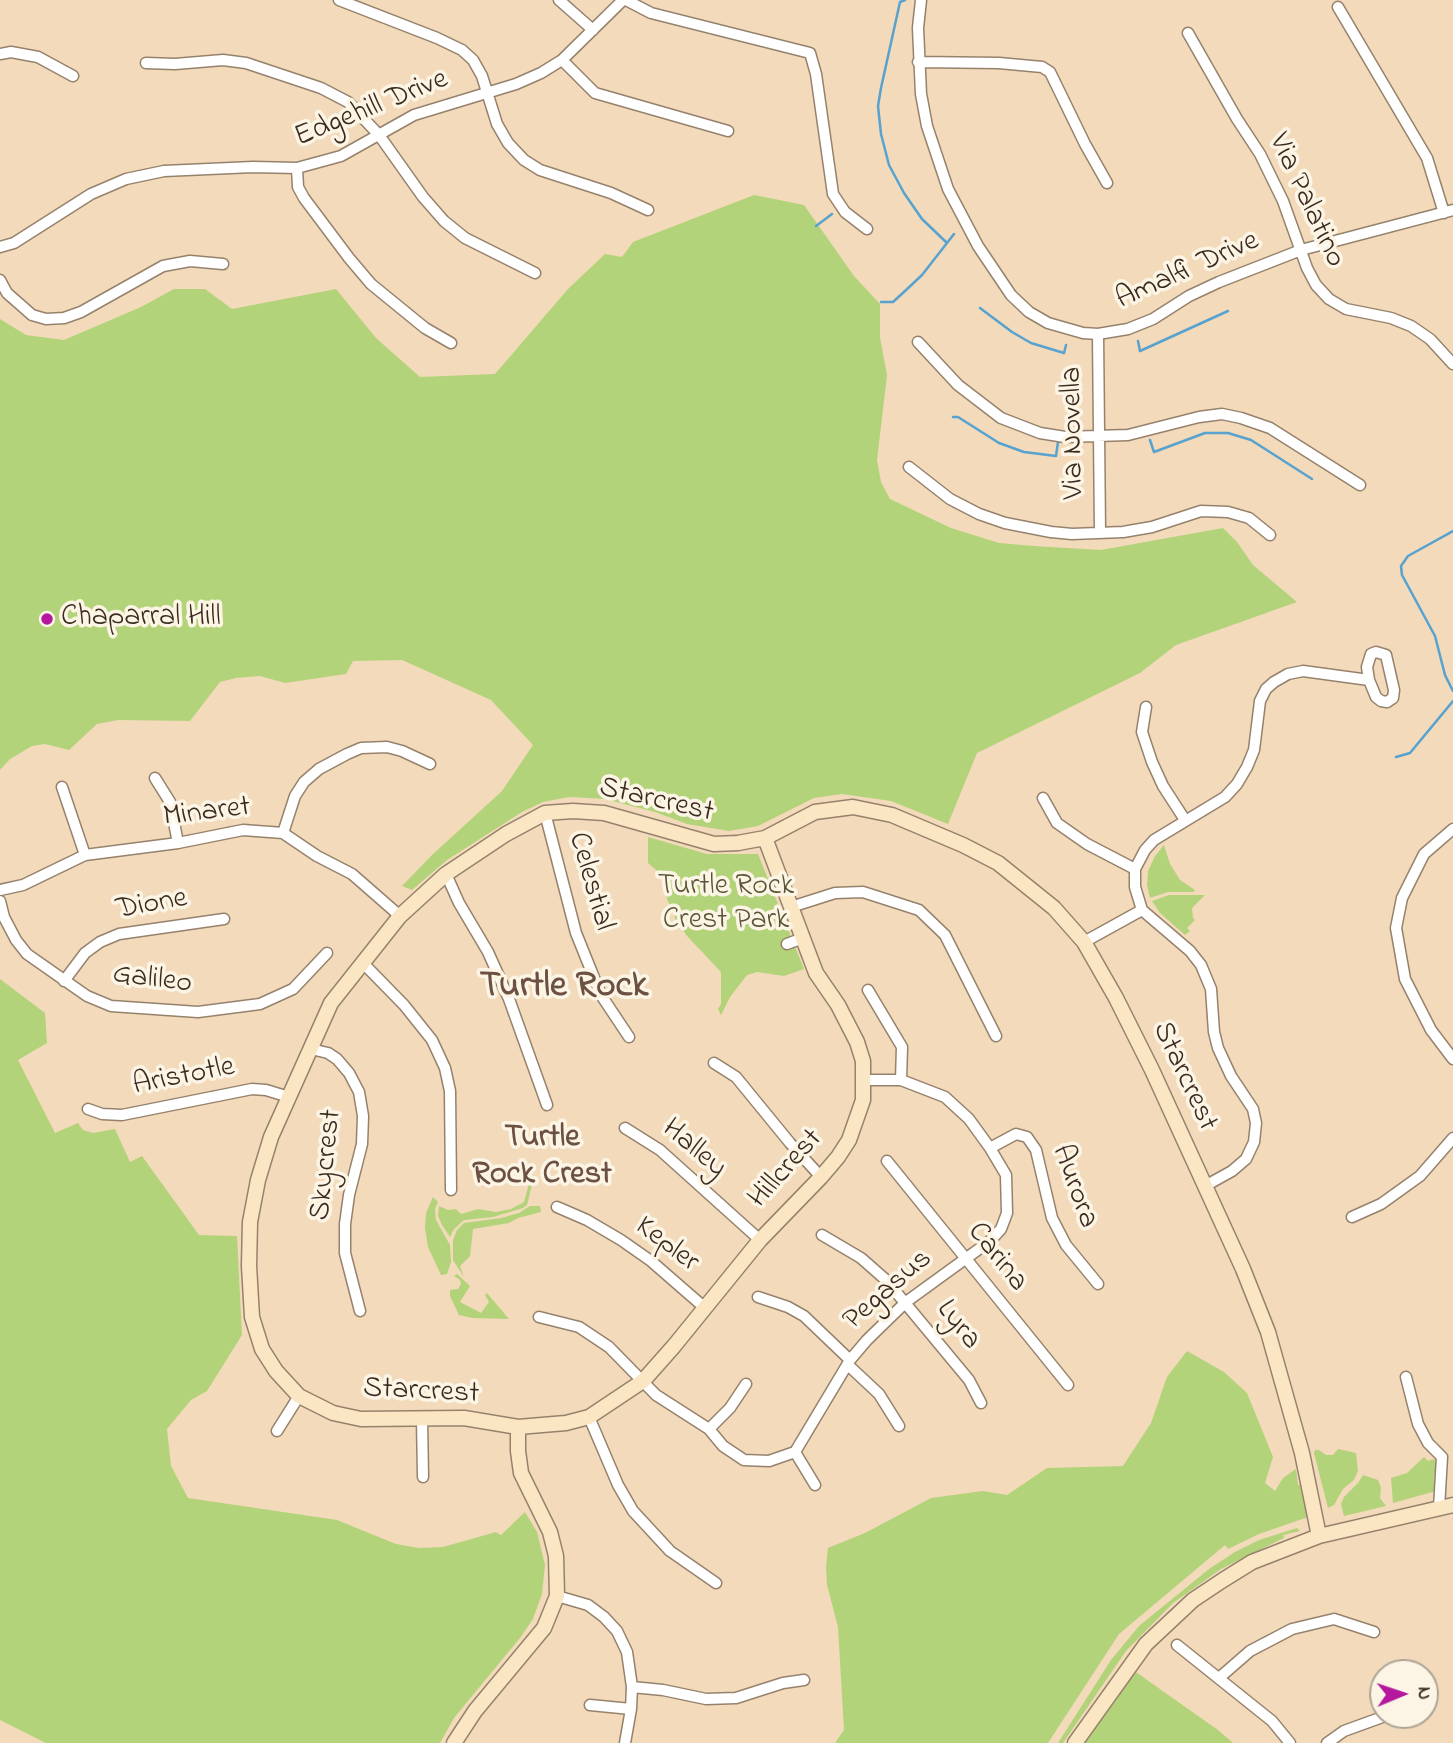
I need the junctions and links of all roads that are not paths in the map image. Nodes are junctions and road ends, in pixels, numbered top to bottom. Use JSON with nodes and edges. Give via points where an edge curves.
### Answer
{"nodes":[{"id":1,"x":339,"y":0,"type":"edge"},
{"id":2,"x":559,"y":0,"type":"edge"},
{"id":3,"x":624,"y":0,"type":"edge"},
{"id":4,"x":921,"y":0,"type":"edge"},
{"id":5,"x":1338,"y":7,"type":"dead end"},
{"id":6,"x":593,"y":30,"type":"junction"},
{"id":7,"x":1188,"y":33,"type":"dead end"},
{"id":8,"x":0,"y":54,"type":"edge"},
{"id":9,"x":562,"y":60,"type":"junction"},
{"id":10,"x":918,"y":62,"type":"junction"},
{"id":11,"x":146,"y":63,"type":"dead end"},
{"id":12,"x":73,"y":76,"type":"dead end"},
{"id":13,"x":487,"y":93,"type":"junction"},
{"id":14,"x":728,"y":131,"type":"dead end"},
{"id":15,"x":379,"y":135,"type":"junction"},
{"id":16,"x":297,"y":169,"type":"junction"},
{"id":17,"x":1107,"y":183,"type":"dead end"},
{"id":18,"x":648,"y":210,"type":"dead end"},
{"id":19,"x":1449,"y":211,"type":"edge"},
{"id":20,"x":867,"y":229,"type":"dead end"},
{"id":21,"x":0,"y":247,"type":"edge"},
{"id":22,"x":1301,"y":250,"type":"junction"},
{"id":23,"x":223,"y":264,"type":"dead end"},
{"id":24,"x":535,"y":273,"type":"dead end"},
{"id":25,"x":0,"y":280,"type":"edge"},
{"id":26,"x":1098,"y":334,"type":"junction"},
{"id":27,"x":918,"y":342,"type":"dead end"},
{"id":28,"x":450,"y":344,"type":"dead end"},
{"id":29,"x":1453,"y":364,"type":"edge"},
{"id":30,"x":1099,"y":438,"type":"junction"},
{"id":31,"x":909,"y":467,"type":"dead end"},
{"id":32,"x":1360,"y":485,"type":"dead end"},
{"id":33,"x":1100,"y":532,"type":"junction"},
{"id":34,"x":1270,"y":535,"type":"dead end"},
{"id":35,"x":1368,"y":680,"type":"dead end"},
{"id":36,"x":1146,"y":707,"type":"dead end"},
{"id":37,"x":430,"y":765,"type":"dead end"},
{"id":38,"x":155,"y":778,"type":"dead end"},
{"id":39,"x":62,"y":787,"type":"dead end"},
{"id":40,"x":1043,"y":798,"type":"dead end"},
{"id":41,"x":545,"y":813,"type":"junction"},
{"id":42,"x":1185,"y":820,"type":"junction"},
{"id":43,"x":1453,"y":829,"type":"edge"},
{"id":44,"x":283,"y":833,"type":"junction"},
{"id":45,"x":765,"y":838,"type":"junction"},
{"id":46,"x":178,"y":843,"type":"junction"},
{"id":47,"x":85,"y":855,"type":"junction"},
{"id":48,"x":1135,"y":869,"type":"junction"},
{"id":49,"x":446,"y":874,"type":"junction"},
{"id":50,"x":0,"y":890,"type":"edge"},
{"id":51,"x":0,"y":901,"type":"edge"},
{"id":52,"x":791,"y":907,"type":"junction"},
{"id":53,"x":1142,"y":910,"type":"junction"},
{"id":54,"x":400,"y":916,"type":"junction"},
{"id":55,"x":223,"y":919,"type":"dead end"},
{"id":56,"x":803,"y":938,"type":"junction"},
{"id":57,"x":1084,"y":942,"type":"junction"},
{"id":58,"x":787,"y":944,"type":"dead end"},
{"id":59,"x":327,"y":953,"type":"dead end"},
{"id":60,"x":362,"y":962,"type":"junction"},
{"id":61,"x":64,"y":981,"type":"junction"},
{"id":62,"x":869,"y":990,"type":"dead end"},
{"id":63,"x":996,"y":1036,"type":"dead end"},
{"id":64,"x":629,"y":1037,"type":"dead end"},
{"id":65,"x":311,"y":1049,"type":"junction"},
{"id":66,"x":1453,"y":1059,"type":"edge"},
{"id":67,"x":714,"y":1063,"type":"dead end"},
{"id":68,"x":864,"y":1080,"type":"junction"},
{"id":69,"x":901,"y":1080,"type":"junction"},
{"id":70,"x":289,"y":1097,"type":"junction"},
{"id":71,"x":547,"y":1105,"type":"dead end"},
{"id":72,"x":88,"y":1109,"type":"dead end"},
{"id":73,"x":625,"y":1128,"type":"dead end"},
{"id":74,"x":1453,"y":1138,"type":"edge"},
{"id":75,"x":990,"y":1148,"type":"junction"},
{"id":76,"x":887,"y":1161,"type":"dead end"},
{"id":77,"x":821,"y":1177,"type":"junction"},
{"id":78,"x":1205,"y":1186,"type":"junction"},
{"id":79,"x":451,"y":1189,"type":"dead end"},
{"id":80,"x":557,"y":1207,"type":"dead end"},
{"id":81,"x":1352,"y":1217,"type":"dead end"},
{"id":82,"x":822,"y":1235,"type":"dead end"},
{"id":83,"x":760,"y":1240,"type":"junction"},
{"id":84,"x":965,"y":1259,"type":"junction"},
{"id":85,"x":1098,"y":1284,"type":"dead end"},
{"id":86,"x":758,"y":1297,"type":"dead end"},
{"id":87,"x":906,"y":1301,"type":"junction"},
{"id":88,"x":705,"y":1308,"type":"junction"},
{"id":89,"x":360,"y":1311,"type":"dead end"},
{"id":90,"x":539,"y":1317,"type":"dead end"},
{"id":91,"x":849,"y":1363,"type":"junction"},
{"id":92,"x":1406,"y":1377,"type":"dead end"},
{"id":93,"x":643,"y":1381,"type":"junction"},
{"id":94,"x":746,"y":1384,"type":"dead end"},
{"id":95,"x":1068,"y":1385,"type":"dead end"},
{"id":96,"x":299,"y":1396,"type":"junction"},
{"id":97,"x":981,"y":1403,"type":"dead end"},
{"id":98,"x":589,"y":1417,"type":"junction"},
{"id":99,"x":422,"y":1418,"type":"junction"},
{"id":100,"x":899,"y":1426,"type":"dead end"},
{"id":101,"x":518,"y":1427,"type":"junction"},
{"id":102,"x":709,"y":1429,"type":"junction"},
{"id":103,"x":277,"y":1431,"type":"dead end"},
{"id":104,"x":795,"y":1452,"type":"junction"},
{"id":105,"x":1448,"y":1456,"type":"edge"},
{"id":106,"x":423,"y":1477,"type":"dead end"},
{"id":107,"x":815,"y":1485,"type":"dead end"},
{"id":108,"x":1446,"y":1507,"type":"edge"},
{"id":109,"x":1319,"y":1536,"type":"junction"},
{"id":110,"x":716,"y":1583,"type":"dead end"},
{"id":111,"x":557,"y":1595,"type":"junction"},
{"id":112,"x":1374,"y":1632,"type":"dead end"},
{"id":113,"x":1177,"y":1645,"type":"dead end"},
{"id":114,"x":1219,"y":1678,"type":"junction"},
{"id":115,"x":804,"y":1680,"type":"dead end"},
{"id":116,"x":632,"y":1687,"type":"junction"},
{"id":117,"x":590,"y":1706,"type":"dead end"},
{"id":118,"x":631,"y":1709,"type":"junction"},
{"id":119,"x":1369,"y":1722,"type":"edge"},
{"id":120,"x":454,"y":1743,"type":"edge"},
{"id":121,"x":625,"y":1743,"type":"edge"},
{"id":122,"x":1075,"y":1743,"type":"edge"},
{"id":123,"x":1290,"y":1743,"type":"edge"},
{"id":124,"x":1327,"y":1743,"type":"edge"}],
"edges":[{"from":1,"to":13,"type":"street","via":[[462,50],[473,60]]},
{"from":2,"to":6,"type":"street"},
{"from":3,"to":6,"type":"street","name":"Edgehill Drive"},
{"from":3,"to":20,"type":"street","via":[[652,13],[810,53],[833,194],[845,212]]},
{"from":4,"to":10,"type":"street","name":"Amalfi Drive"},
{"from":5,"to":19,"type":"street","via":[[1427,158]]},
{"from":6,"to":9,"type":"street","name":"Edgehill Drive"},
{"from":7,"to":22,"type":"street","name":"Via Palatino","via":[[1260,154]]},
{"from":8,"to":12,"type":"street","via":[[38,57]]},
{"from":9,"to":13,"type":"street","name":"Edgehill Drive"},
{"from":9,"to":14,"type":"street","via":[[595,93]]},
{"from":10,"to":17,"type":"street","via":[[1042,66],[1050,72]]},
{"from":10,"to":26,"type":"street","name":"Amalfi Drive","via":[[936,159],[961,218],[996,274],[1029,312],[1048,323]]},
{"from":11,"to":15,"type":"street","via":[[246,62],[348,102]]},
{"from":13,"to":15,"type":"street","name":"Edgehill Drive","via":[[414,116]]},
{"from":13,"to":18,"type":"street","via":[[508,144],[524,160]]},
{"from":15,"to":16,"type":"street","name":"Edgehill Drive","via":[[341,156]]},
{"from":15,"to":24,"type":"street","via":[[444,221],[465,239]]},
{"from":16,"to":21,"type":"street","name":"Edgehill Drive","via":[[164,172],[126,180],[91,194],[15,243]]},
{"from":16,"to":28,"type":"street","via":[[304,198],[363,275]]},
{"from":19,"to":22,"type":"street","name":"Amalfi Drive"},
{"from":22,"to":26,"type":"street","name":"Amalfi Drive","via":[[1189,296],[1140,325]]},
{"from":22,"to":29,"type":"street","name":"Via Palatino","via":[[1316,285],[1329,299],[1346,309],[1411,326]]},
{"from":23,"to":25,"type":"street","via":[[190,261],[163,266],[64,318],[32,315]]},
{"from":26,"to":30,"type":"street","name":"Via Novella"},
{"from":27,"to":30,"type":"street","via":[[958,385],[1001,418],[1040,433]]},
{"from":30,"to":32,"type":"street","via":[[1222,414],[1270,428]]},
{"from":30,"to":33,"type":"street","name":"Via Novella"},
{"from":31,"to":33,"type":"street","via":[[950,499],[992,518],[1051,532]]},
{"from":33,"to":34,"type":"street","via":[[1152,527],[1201,511],[1249,518]]},
{"from":35,"to":42,"type":"street","via":[[1303,671],[1275,682],[1260,701],[1254,750],[1237,783],[1225,797]]},
{"from":36,"to":42,"type":"street","via":[[1142,732],[1152,762]]},
{"from":37,"to":44,"type":"street","via":[[387,747],[347,754],[304,782]]},
{"from":38,"to":46,"type":"street","via":[[170,802]]},
{"from":39,"to":47,"type":"street"},
{"from":40,"to":48,"type":"street","via":[[1057,823]]},
{"from":41,"to":45,"type":"street","name":"Starcrest","via":[[604,813],[714,844]]},
{"from":41,"to":49,"type":"street","name":"Starcrest"},
{"from":41,"to":64,"type":"street","name":"Celestial","via":[[576,933],[601,995]]},
{"from":42,"to":48,"type":"street","via":[[1154,840]]},
{"from":43,"to":66,"type":"street","via":[[1424,854],[1402,898],[1396,928],[1405,979],[1431,1030]]},
{"from":44,"to":46,"type":"street","name":"Minaret","via":[[243,830]]},
{"from":44,"to":54,"type":"street","name":"Minaret","via":[[352,874]]},
{"from":45,"to":52,"type":"street","name":"Hillcrest"},
{"from":45,"to":57,"type":"street","name":"Starcrest","via":[[815,812],[853,807],[892,815],[998,863],[1054,908]]},
{"from":46,"to":47,"type":"street","name":"Minaret"},
{"from":47,"to":50,"type":"street","name":"Minaret","via":[[23,885]]},
{"from":48,"to":53,"type":"street"},
{"from":49,"to":54,"type":"street","name":"Starcrest"},
{"from":49,"to":71,"type":"street","via":[[509,999]]},
{"from":51,"to":61,"type":"street","name":"Galileo","via":[[16,940]]},
{"from":52,"to":56,"type":"street","name":"Hillcrest"},
{"from":52,"to":63,"type":"street","via":[[835,893],[863,892],[919,910],[945,935]]},
{"from":53,"to":57,"type":"street"},
{"from":53,"to":78,"type":"street","via":[[1201,965],[1211,989],[1218,1048],[1253,1109],[1254,1142],[1246,1158]]},
{"from":54,"to":60,"type":"street","name":"Starcrest"},
{"from":55,"to":61,"type":"street","name":"Dione","via":[[119,934],[85,953]]},
{"from":56,"to":58,"type":"street"},
{"from":56,"to":68,"type":"street","name":"Hillcrest","via":[[816,973],[857,1042]]},
{"from":57,"to":78,"type":"street","name":"Starcrest","via":[[1152,1070]]},
{"from":59,"to":61,"type":"street","name":"Galileo","via":[[293,989],[276,998],[198,1012],[111,1006]]},
{"from":60,"to":65,"type":"street","name":"Starcrest","via":[[331,1003]]},
{"from":60,"to":79,"type":"street","via":[[432,1040],[444,1068],[450,1091]]},
{"from":62,"to":69,"type":"street","via":[[902,1047]]},
{"from":65,"to":70,"type":"street","name":"Starcrest"},
{"from":65,"to":89,"type":"street","name":"Skycrest","via":[[337,1059],[359,1092],[362,1144],[349,1195],[345,1253]]},
{"from":67,"to":77,"type":"street","via":[[736,1077]]},
{"from":68,"to":69,"type":"street","name":"Pegasus"},
{"from":68,"to":77,"type":"street","name":"Hillcrest","via":[[863,1100],[849,1140]]},
{"from":69,"to":75,"type":"street","name":"Pegasus","via":[[945,1097]]},
{"from":70,"to":72,"type":"street","name":"Aristotle","via":[[252,1089],[122,1115]]},
{"from":70,"to":96,"type":"street","name":"Starcrest","via":[[258,1180],[248,1266],[252,1317],[261,1349]]},
{"from":73,"to":83,"type":"street","name":"Halley","via":[[660,1150]]},
{"from":74,"to":81,"type":"street","via":[[1420,1176],[1381,1204]]},
{"from":75,"to":84,"type":"street","name":"Pegasus","via":[[1006,1175],[1007,1213],[1001,1229]]},
{"from":75,"to":85,"type":"street","name":"Aurora","via":[[1016,1134],[1027,1137],[1036,1150],[1052,1218],[1066,1245]]},
{"from":76,"to":84,"type":"street","name":"Carina"},
{"from":77,"to":83,"type":"street","name":"Hillcrest"},
{"from":78,"to":109,"type":"street","name":"Starcrest","via":[[1268,1332],[1302,1453]]},
{"from":80,"to":88,"type":"street","name":"Kepler","via":[[621,1240]]},
{"from":82,"to":87,"type":"street","name":"Lyra","via":[[861,1258]]},
{"from":83,"to":88,"type":"street","name":"Hillcrest"},
{"from":84,"to":87,"type":"street","name":"Pegasus"},
{"from":84,"to":95,"type":"street","name":"Carina"},
{"from":86,"to":91,"type":"street","via":[[804,1316]]},
{"from":87,"to":91,"type":"street","name":"Pegasus"},
{"from":87,"to":97,"type":"street","name":"Lyra","via":[[969,1380]]},
{"from":88,"to":93,"type":"street","name":"Hillcrest"},
{"from":90,"to":93,"type":"street","via":[[579,1327],[610,1347]]},
{"from":91,"to":100,"type":"street","via":[[879,1394]]},
{"from":91,"to":104,"type":"street","name":"Pegasus"},
{"from":92,"to":105,"type":"street","via":[[1428,1443]]},
{"from":93,"to":98,"type":"street","name":"Hillcrest"},
{"from":93,"to":102,"type":"street","via":[[656,1395]]},
{"from":94,"to":102,"type":"street"},
{"from":96,"to":99,"type":"street","name":"Starcrest","via":[[333,1413],[361,1419]]},
{"from":96,"to":103,"type":"street"},
{"from":98,"to":101,"type":"street","name":"Hillcrest"},
{"from":98,"to":110,"type":"street","via":[[633,1511],[670,1551]]},
{"from":99,"to":101,"type":"street","name":"Starcrest","via":[[464,1418]]},
{"from":99,"to":106,"type":"street"},
{"from":101,"to":111,"type":"street","via":[[521,1473],[550,1532],[556,1556]]},
{"from":102,"to":104,"type":"street","via":[[744,1461],[769,1461]]},
{"from":104,"to":107,"type":"street"},
{"from":105,"to":108,"type":"street"},
{"from":108,"to":109,"type":"street"},
{"from":109,"to":122,"type":"street","via":[[1252,1562],[1192,1600],[1146,1644]]},
{"from":111,"to":116,"type":"street","via":[[588,1605],[617,1631],[627,1652]]},
{"from":111,"to":120,"type":"street","via":[[544,1628]]},
{"from":112,"to":114,"type":"street","via":[[1334,1619],[1292,1629],[1250,1651]]},
{"from":113,"to":114,"type":"street"},
{"from":114,"to":123,"type":"street","via":[[1272,1721]]},
{"from":115,"to":116,"type":"street","via":[[736,1698],[706,1699]]},
{"from":116,"to":118,"type":"street"},
{"from":117,"to":118,"type":"street"},
{"from":118,"to":121,"type":"street"},
{"from":119,"to":124,"type":"street"}]}
